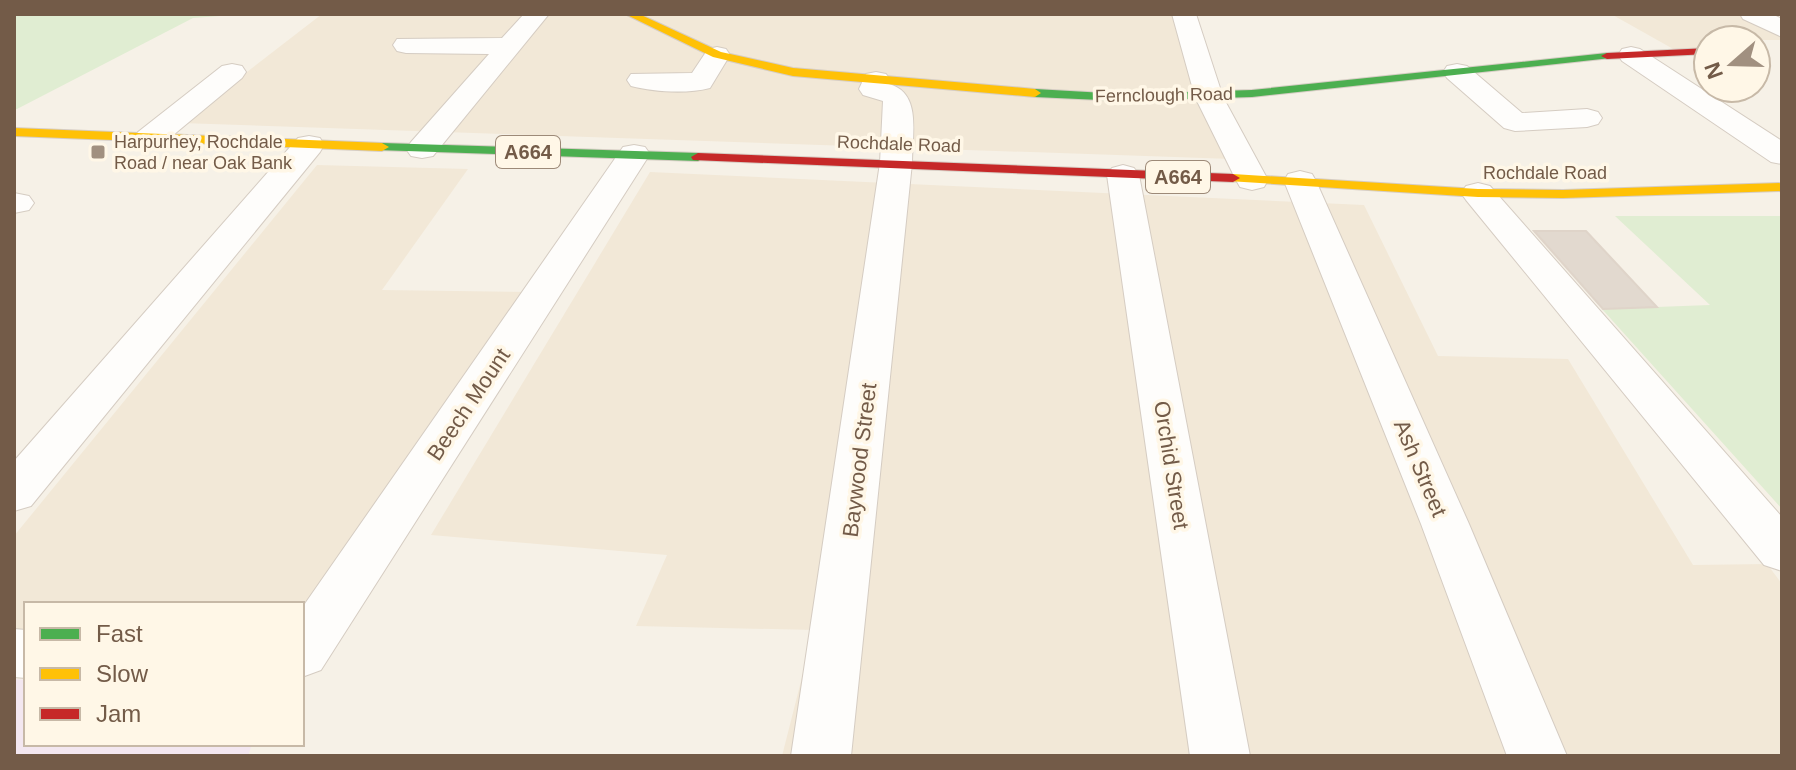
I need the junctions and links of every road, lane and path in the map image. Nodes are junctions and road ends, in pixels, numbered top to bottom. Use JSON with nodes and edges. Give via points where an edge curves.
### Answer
{"nodes":[{"id":1,"x":537,"y":14,"type":"edge"},
{"id":2,"x":630,"y":14,"type":"edge"},
{"id":3,"x":1184,"y":14,"type":"edge"},
{"id":4,"x":1752,"y":14,"type":"edge"},
{"id":5,"x":1778,"y":41,"type":"edge"},
{"id":6,"x":406,"y":45,"type":"dead end"},
{"id":7,"x":509,"y":46,"type":"junction"},
{"id":8,"x":1692,"y":52,"type":"edge"},
{"id":9,"x":717,"y":55,"type":"junction"},
{"id":10,"x":1631,"y":55,"type":"junction"},
{"id":11,"x":232,"y":72,"type":"dead end"},
{"id":12,"x":1457,"y":72,"type":"junction"},
{"id":13,"x":641,"y":80,"type":"dead end"},
{"id":14,"x":876,"y":80,"type":"junction"},
{"id":15,"x":1209,"y":97,"type":"junction"},
{"id":16,"x":1587,"y":118,"type":"dead end"},
{"id":17,"x":14,"y":132,"type":"edge"},
{"id":18,"x":149,"y":139,"type":"junction"},
{"id":19,"x":309,"y":145,"type":"junction"},
{"id":20,"x":422,"y":149,"type":"junction"},
{"id":21,"x":634,"y":154,"type":"junction"},
{"id":22,"x":1782,"y":155,"type":"edge"},
{"id":23,"x":896,"y":163,"type":"junction"},
{"id":24,"x":1123,"y":175,"type":"junction"},
{"id":25,"x":1252,"y":180,"type":"junction"},
{"id":26,"x":1300,"y":181,"type":"junction"},
{"id":27,"x":1782,"y":187,"type":"edge"},
{"id":28,"x":1478,"y":193,"type":"junction"},
{"id":29,"x":14,"y":493,"type":"edge"},
{"id":30,"x":1782,"y":551,"type":"edge"},
{"id":31,"x":304,"y":650,"type":"edge"},
{"id":32,"x":821,"y":756,"type":"edge"},
{"id":33,"x":1220,"y":756,"type":"edge"},
{"id":34,"x":1537,"y":756,"type":"edge"}],
"edges":[{"from":1,"to":7,"type":"street"},
{"from":2,"to":9,"type":"main road","name":"Fernclough Road"},
{"from":3,"to":15,"type":"street"},
{"from":4,"to":5,"type":"street"},
{"from":6,"to":7,"type":"street"},
{"from":7,"to":20,"type":"street"},
{"from":8,"to":10,"type":"main road","name":"Fernclough Road"},
{"from":9,"to":13,"type":"street","via":[[700,82]]},
{"from":9,"to":14,"type":"main road","name":"Fernclough Road","via":[[793,72]]},
{"from":10,"to":12,"type":"main road","name":"Fernclough Road","via":[[1543,59]]},
{"from":10,"to":22,"type":"street"},
{"from":11,"to":18,"type":"street"},
{"from":12,"to":15,"type":"main road","name":"Fernclough Road"},
{"from":12,"to":16,"type":"street","via":[[1515,122]]},
{"from":14,"to":15,"type":"main road","name":"Fernclough Road","via":[[1060,95]]},
{"from":14,"to":23,"type":"street","name":"Baywood Street","via":[[873,89],[892,94],[897,101]]},
{"from":15,"to":25,"type":"street"},
{"from":17,"to":18,"type":"main road","name":"Rochdale Road","number":"A664"},
{"from":18,"to":19,"type":"main road","name":"Rochdale Road","number":"A664"},
{"from":19,"to":20,"type":"main road","name":"Rochdale Road","number":"A664"},
{"from":19,"to":29,"type":"street"},
{"from":20,"to":21,"type":"main road","name":"Rochdale Road","number":"A664"},
{"from":21,"to":23,"type":"main road","name":"Rochdale Road","number":"A664"},
{"from":21,"to":31,"type":"street","name":"Beech Mount"},
{"from":23,"to":24,"type":"main road","name":"Rochdale Road","number":"A664"},
{"from":23,"to":32,"type":"street","name":"Baywood Street"},
{"from":24,"to":25,"type":"main road","name":"Rochdale Road","number":"A664"},
{"from":24,"to":33,"type":"street","name":"Orchid Street"},
{"from":25,"to":26,"type":"main road","name":"Rochdale Road","number":"A664"},
{"from":26,"to":28,"type":"main road","name":"Rochdale Road","number":"A664"},
{"from":26,"to":34,"type":"street","name":"Ash Street"},
{"from":27,"to":28,"type":"main road","name":"Rochdale Road","number":"A664"},
{"from":28,"to":30,"type":"street"}]}
